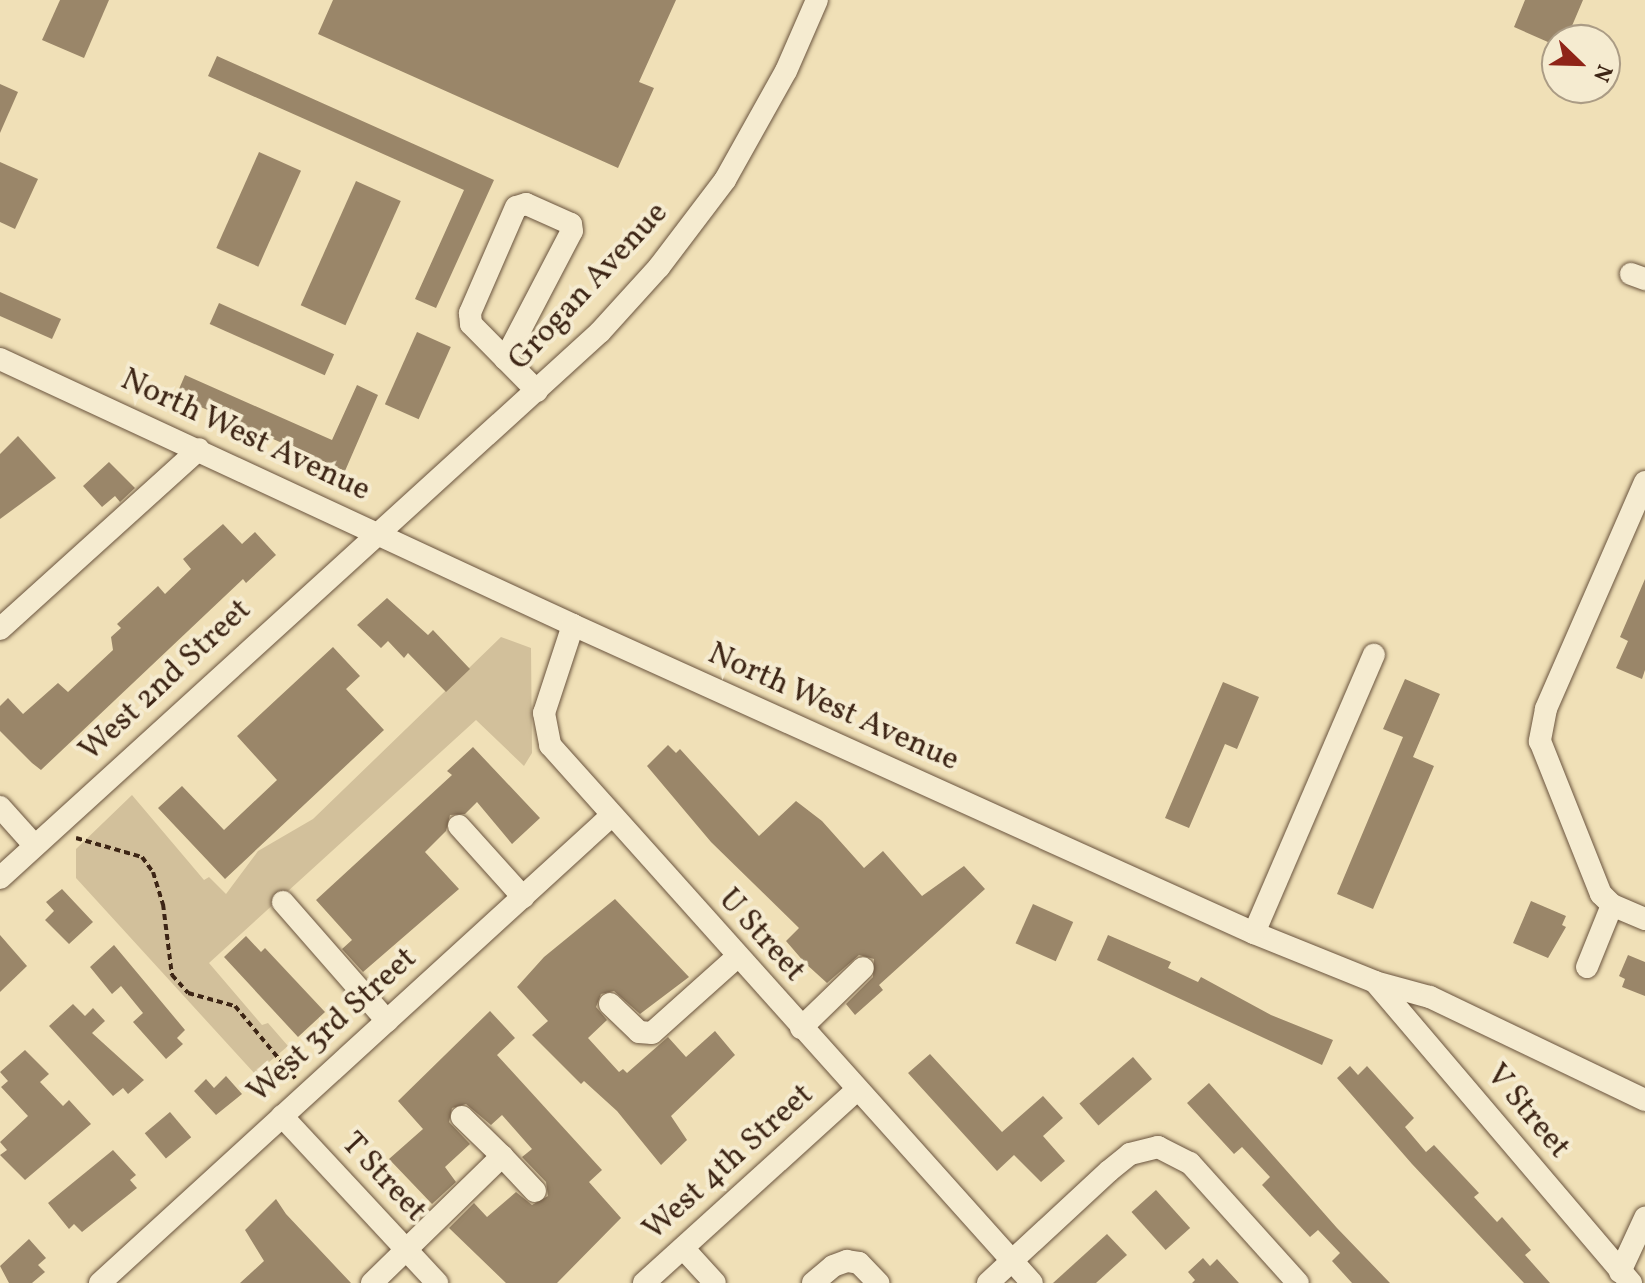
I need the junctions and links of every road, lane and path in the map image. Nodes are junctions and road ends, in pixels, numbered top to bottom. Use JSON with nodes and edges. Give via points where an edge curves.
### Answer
{"nodes":[{"id":1,"x":817,"y":0,"type":"edge"},
{"id":2,"x":505,"y":359,"type":"junction"},
{"id":3,"x":5,"y":369,"type":"edge"},
{"id":4,"x":537,"y":391,"type":"junction"},
{"id":5,"x":199,"y":449,"type":"junction"},
{"id":6,"x":1645,"y":482,"type":"edge"},
{"id":7,"x":375,"y":531,"type":"junction"},
{"id":8,"x":573,"y":625,"type":"junction"},
{"id":9,"x":0,"y":629,"type":"edge"},
{"id":10,"x":1374,"y":655,"type":"dead end"},
{"id":11,"x":0,"y":807,"type":"edge"},
{"id":12,"x":610,"y":817,"type":"junction"},
{"id":13,"x":62,"y":821,"type":"junction"},
{"id":14,"x":459,"y":826,"type":"dead end"},
{"id":15,"x":35,"y":846,"type":"junction"},
{"id":16,"x":0,"y":878,"type":"edge"},
{"id":17,"x":523,"y":897,"type":"junction"},
{"id":18,"x":283,"y":902,"type":"dead end"},
{"id":19,"x":1612,"y":905,"type":"junction"},
{"id":20,"x":1645,"y":919,"type":"edge"},
{"id":21,"x":1254,"y":933,"type":"junction"},
{"id":22,"x":737,"y":957,"type":"junction"},
{"id":23,"x":1587,"y":967,"type":"dead end"},
{"id":24,"x":863,"y":968,"type":"dead end"},
{"id":25,"x":1375,"y":982,"type":"junction"},
{"id":26,"x":610,"y":1004,"type":"dead end"},
{"id":27,"x":387,"y":1021,"type":"junction"},
{"id":28,"x":801,"y":1028,"type":"junction"},
{"id":29,"x":857,"y":1090,"type":"junction"},
{"id":30,"x":308,"y":1093,"type":"junction"},
{"id":31,"x":1645,"y":1100,"type":"edge"},
{"id":32,"x":282,"y":1116,"type":"junction"},
{"id":33,"x":462,"y":1117,"type":"dead end"},
{"id":34,"x":502,"y":1156,"type":"junction"},
{"id":35,"x":535,"y":1191,"type":"dead end"},
{"id":36,"x":1645,"y":1218,"type":"edge"},
{"id":37,"x":404,"y":1248,"type":"junction"},
{"id":38,"x":683,"y":1248,"type":"junction"},
{"id":39,"x":1013,"y":1261,"type":"junction"},
{"id":40,"x":1625,"y":1277,"type":"edge"},
{"id":41,"x":100,"y":1283,"type":"edge"},
{"id":42,"x":372,"y":1283,"type":"edge"},
{"id":43,"x":437,"y":1283,"type":"edge"},
{"id":44,"x":644,"y":1283,"type":"edge"},
{"id":45,"x":715,"y":1283,"type":"edge"},
{"id":46,"x":813,"y":1283,"type":"edge"},
{"id":47,"x":878,"y":1283,"type":"edge"},
{"id":48,"x":988,"y":1283,"type":"edge"},
{"id":49,"x":1032,"y":1283,"type":"edge"},
{"id":50,"x":1298,"y":1283,"type":"edge"}],
"edges":[{"from":1,"to":4,"type":"street","name":"Grogan Avenue","via":[[786,71],[725,180],[659,267]]},
{"from":2,"to":2,"type":"street","via":[[520,338],[571,224],[526,204],[516,207],[470,313],[471,324]]},
{"from":2,"to":4,"type":"street"},
{"from":3,"to":5,"type":"street","name":"North West Avenue"},
{"from":4,"to":7,"type":"street","name":"Grogan Avenue"},
{"from":5,"to":7,"type":"street","name":"North West Avenue"},
{"from":5,"to":9,"type":"street"},
{"from":6,"to":19,"type":"street","via":[[1541,723],[1540,741],[1595,882]]},
{"from":7,"to":8,"type":"street","name":"North West Avenue"},
{"from":7,"to":13,"type":"street","name":"West 2nd Street"},
{"from":8,"to":12,"type":"street","name":"U Street","via":[[544,713],[550,745]]},
{"from":8,"to":21,"type":"street","name":"North West Avenue"},
{"from":10,"to":21,"type":"street"},
{"from":11,"to":15,"type":"street"},
{"from":12,"to":17,"type":"street","name":"West 3rd Street"},
{"from":12,"to":22,"type":"street","name":"U Street"},
{"from":13,"to":15,"type":"street","name":"West 2nd Street"},
{"from":13,"to":30,"type":"path","via":[[75,837],[142,857],[163,904],[172,975],[188,993],[235,1006]]},
{"from":14,"to":17,"type":"street"},
{"from":15,"to":16,"type":"street","name":"West 2nd Street"},
{"from":17,"to":27,"type":"street","name":"West 3rd Street"},
{"from":18,"to":27,"type":"street"},
{"from":19,"to":20,"type":"street"},
{"from":19,"to":23,"type":"street"},
{"from":21,"to":25,"type":"street","name":"North West Avenue"},
{"from":22,"to":26,"type":"street","via":[[652,1033],[639,1032]]},
{"from":22,"to":28,"type":"street","name":"U Street"},
{"from":24,"to":28,"type":"street"},
{"from":25,"to":31,"type":"street","name":"North West Avenue","via":[[1430,997]]},
{"from":25,"to":40,"type":"street","name":"V Street"},
{"from":27,"to":30,"type":"street","name":"West 3rd Street"},
{"from":28,"to":29,"type":"street","name":"U Street"},
{"from":29,"to":38,"type":"street","name":"West 4th Street"},
{"from":29,"to":39,"type":"street","name":"U Street"},
{"from":30,"to":32,"type":"street","name":"West 3rd Street"},
{"from":32,"to":37,"type":"street","name":"T Street"},
{"from":32,"to":41,"type":"street","name":"West 3rd Street"},
{"from":33,"to":34,"type":"street"},
{"from":34,"to":35,"type":"street"},
{"from":34,"to":37,"type":"street"},
{"from":36,"to":40,"type":"street"},
{"from":37,"to":42,"type":"street"},
{"from":37,"to":43,"type":"street","name":"T Street"},
{"from":38,"to":44,"type":"street","name":"West 4th Street"},
{"from":38,"to":45,"type":"street"},
{"from":39,"to":48,"type":"street"},
{"from":39,"to":49,"type":"street","name":"U Street"},
{"from":39,"to":50,"type":"street","via":[[1130,1154],[1158,1147],[1190,1163]]},
{"from":46,"to":47,"type":"street","via":[[847,1261],[859,1263]]}]}
